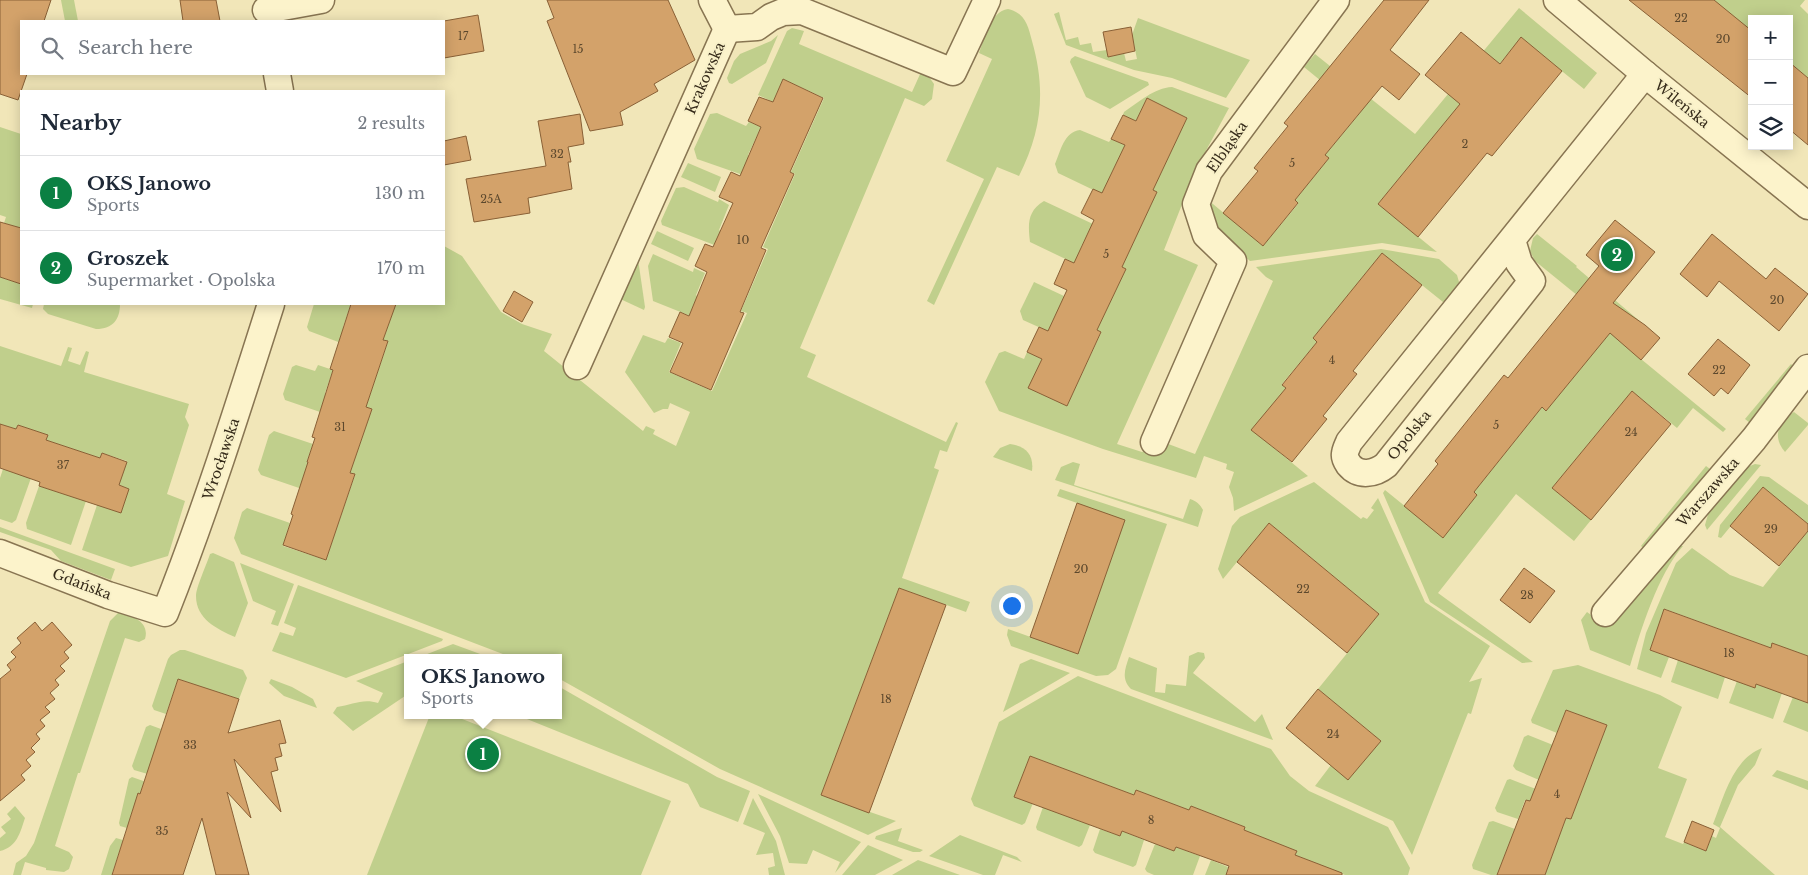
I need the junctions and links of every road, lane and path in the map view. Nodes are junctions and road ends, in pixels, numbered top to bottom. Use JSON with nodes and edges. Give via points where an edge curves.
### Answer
{"nodes":[{"id":1,"x":320,"y":0,"type":"edge"},
{"id":2,"x":712,"y":0,"type":"edge"},
{"id":3,"x":987,"y":0,"type":"edge"},
{"id":4,"x":1336,"y":0,"type":"edge"},
{"id":5,"x":1557,"y":0,"type":"edge"},
{"id":6,"x":266,"y":10,"type":"edge"},
{"id":7,"x":726,"y":29,"type":"junction"},
{"id":8,"x":1645,"y":74,"type":"junction"},
{"id":9,"x":277,"y":75,"type":"edge"},
{"id":10,"x":280,"y":90,"type":"edge"},
{"id":11,"x":1808,"y":206,"type":"edge"},
{"id":12,"x":1512,"y":240,"type":"junction"},
{"id":13,"x":271,"y":305,"type":"edge"},
{"id":14,"x":577,"y":366,"type":"dead end"},
{"id":15,"x":1808,"y":368,"type":"edge"},
{"id":16,"x":1154,"y":442,"type":"dead end"},
{"id":17,"x":0,"y":553,"type":"edge"},
{"id":18,"x":165,"y":613,"type":"joint"},
{"id":19,"x":1605,"y":613,"type":"dead end"}],
"edges":[{"from":1,"to":6,"type":"street"},
{"from":2,"to":7,"type":"street"},
{"from":3,"to":7,"type":"street","name":"Krakowska","via":[[953,72],[802,11],[784,12],[757,27]]},
{"from":4,"to":16,"type":"street","name":"Elbląska","via":[[1209,171],[1196,204],[1206,234],[1233,261]]},
{"from":5,"to":8,"type":"street","name":"Wileńska"},
{"from":7,"to":14,"type":"street","name":"Krakowska"},
{"from":8,"to":11,"type":"street","name":"Wileńska"},
{"from":8,"to":12,"type":"street","name":"Opolska"},
{"from":9,"to":10,"type":"street"},
{"from":12,"to":12,"type":"street","name":"Opolska","via":[[1349,442],[1345,454],[1352,469],[1370,473],[1386,465],[1532,281],[1520,263]]},
{"from":13,"to":18,"type":"street","name":"Wrocławska","via":[[196,532]]},
{"from":15,"to":19,"type":"street","name":"Warszawska","via":[[1754,439]]},
{"from":17,"to":18,"type":"street","name":"Gdańska","via":[[108,595]]}]}
